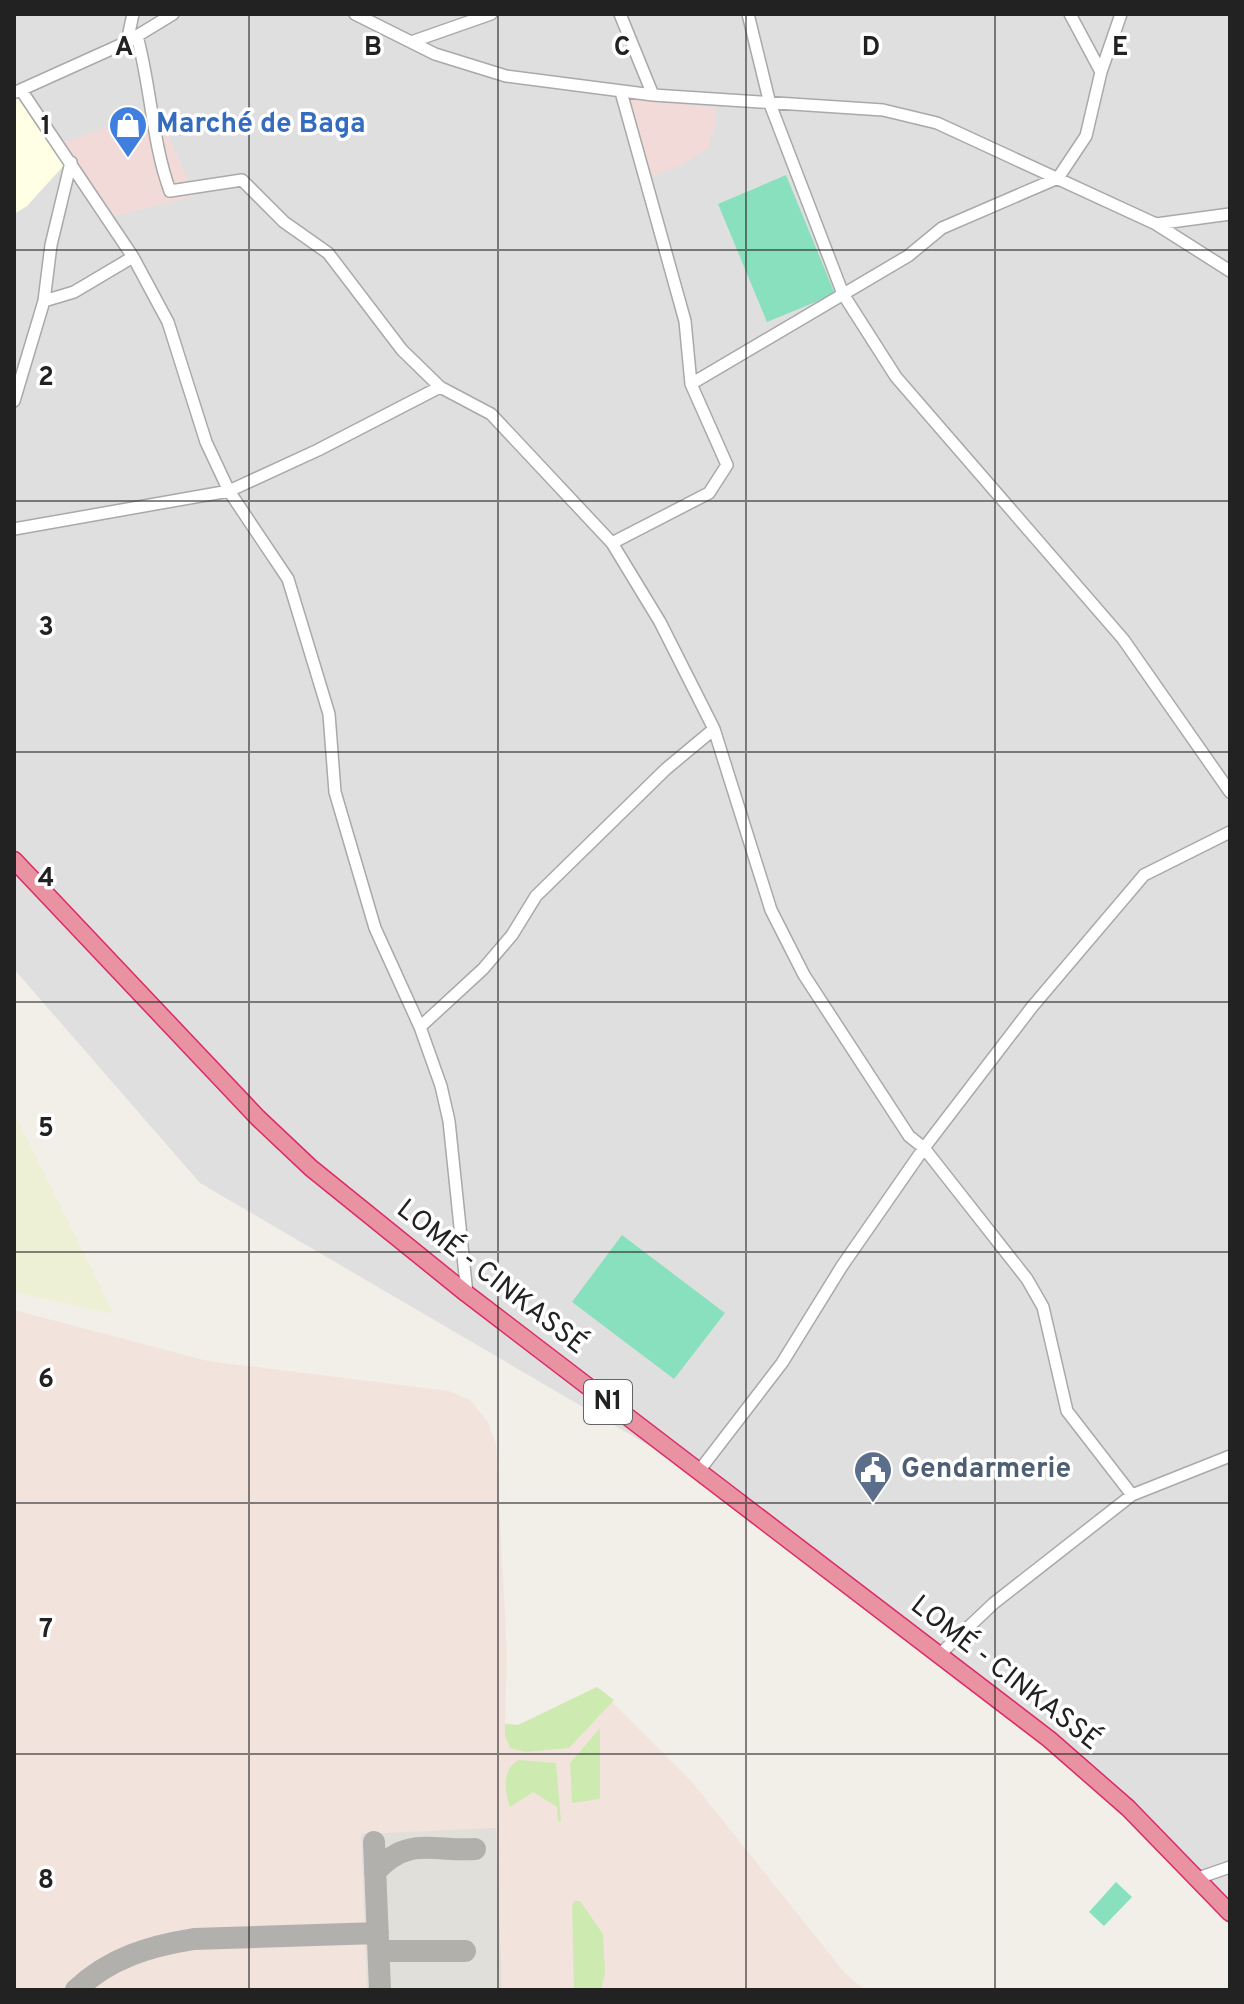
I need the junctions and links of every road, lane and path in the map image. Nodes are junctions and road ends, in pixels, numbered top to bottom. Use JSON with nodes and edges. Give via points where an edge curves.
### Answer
{"nodes":[{"id":1,"x":133,"y":14,"type":"edge"},
{"id":2,"x":173,"y":14,"type":"edge"},
{"id":3,"x":355,"y":14,"type":"edge"},
{"id":4,"x":491,"y":14,"type":"edge"},
{"id":5,"x":620,"y":14,"type":"edge"},
{"id":6,"x":748,"y":14,"type":"edge"},
{"id":7,"x":1070,"y":14,"type":"edge"},
{"id":8,"x":1121,"y":14,"type":"edge"},
{"id":9,"x":132,"y":39,"type":"junction"},
{"id":10,"x":411,"y":42,"type":"junction"},
{"id":11,"x":1101,"y":72,"type":"junction"},
{"id":12,"x":17,"y":91,"type":"edge"},
{"id":13,"x":621,"y":92,"type":"junction"},
{"id":14,"x":653,"y":95,"type":"junction"},
{"id":15,"x":770,"y":104,"type":"junction"},
{"id":16,"x":71,"y":162,"type":"junction"},
{"id":17,"x":1058,"y":178,"type":"junction"},
{"id":18,"x":1230,"y":214,"type":"edge"},
{"id":19,"x":1156,"y":224,"type":"junction"},
{"id":20,"x":133,"y":257,"type":"junction"},
{"id":21,"x":1230,"y":271,"type":"edge"},
{"id":22,"x":843,"y":294,"type":"junction"},
{"id":23,"x":44,"y":301,"type":"junction"},
{"id":24,"x":691,"y":384,"type":"junction"},
{"id":25,"x":440,"y":387,"type":"junction"},
{"id":26,"x":14,"y":401,"type":"edge"},
{"id":27,"x":229,"y":491,"type":"junction"},
{"id":28,"x":14,"y":529,"type":"edge"},
{"id":29,"x":612,"y":543,"type":"junction"},
{"id":30,"x":714,"y":729,"type":"junction"},
{"id":31,"x":1230,"y":792,"type":"edge"},
{"id":32,"x":1230,"y":832,"type":"edge"},
{"id":33,"x":14,"y":860,"type":"edge"},
{"id":34,"x":420,"y":1027,"type":"junction"},
{"id":35,"x":924,"y":1148,"type":"junction"},
{"id":36,"x":467,"y":1294,"type":"junction"},
{"id":37,"x":1230,"y":1456,"type":"edge"},
{"id":38,"x":699,"y":1471,"type":"junction"},
{"id":39,"x":1132,"y":1495,"type":"junction"},
{"id":40,"x":940,"y":1654,"type":"junction"},
{"id":41,"x":1230,"y":1867,"type":"edge"},
{"id":42,"x":1198,"y":1878,"type":"junction"},
{"id":43,"x":1230,"y":1913,"type":"edge"}],
"edges":[{"from":1,"to":9,"type":"street"},
{"from":2,"to":9,"type":"street"},
{"from":3,"to":10,"type":"street"},
{"from":4,"to":10,"type":"street"},
{"from":5,"to":14,"type":"street"},
{"from":6,"to":15,"type":"street"},
{"from":7,"to":11,"type":"street"},
{"from":8,"to":11,"type":"street"},
{"from":9,"to":12,"type":"street"},
{"from":9,"to":25,"type":"street","via":[[149,79],[170,191],[242,180],[284,222],[328,253],[402,350]]},
{"from":10,"to":13,"type":"street","via":[[476,69]]},
{"from":11,"to":17,"type":"street","via":[[1086,136]]},
{"from":12,"to":16,"type":"street"},
{"from":13,"to":14,"type":"street"},
{"from":13,"to":24,"type":"street","via":[[685,321]]},
{"from":14,"to":15,"type":"street"},
{"from":15,"to":17,"type":"street","via":[[883,110],[937,123]]},
{"from":15,"to":22,"type":"street"},
{"from":16,"to":20,"type":"street"},
{"from":16,"to":23,"type":"street"},
{"from":17,"to":19,"type":"street"},
{"from":17,"to":22,"type":"street","via":[[942,228],[908,256]]},
{"from":18,"to":19,"type":"street"},
{"from":19,"to":21,"type":"street"},
{"from":20,"to":23,"type":"street","via":[[74,292]]},
{"from":20,"to":27,"type":"street","via":[[168,322],[206,442]]},
{"from":22,"to":24,"type":"street"},
{"from":22,"to":31,"type":"street","via":[[896,377],[1123,639]]},
{"from":23,"to":26,"type":"street"},
{"from":24,"to":29,"type":"street","via":[[727,465],[709,493]]},
{"from":25,"to":27,"type":"street"},
{"from":25,"to":29,"type":"street","via":[[491,414]]},
{"from":27,"to":28,"type":"street"},
{"from":27,"to":34,"type":"street","via":[[288,579],[329,714],[335,792],[343,822],[375,928]]},
{"from":29,"to":30,"type":"street","via":[[660,622]]},
{"from":30,"to":34,"type":"street","via":[[536,896],[483,969]]},
{"from":30,"to":35,"type":"street","via":[[771,910],[797,962],[909,1136]]},
{"from":32,"to":35,"type":"street","via":[[1144,875],[1032,1007]]},
{"from":33,"to":36,"type":"highway","name":"LOMÉ - CINKASSÉ","number":"N1","via":[[258,1118]]},
{"from":34,"to":36,"type":"street","via":[[449,1121]]},
{"from":35,"to":38,"type":"street","via":[[782,1363]]},
{"from":35,"to":39,"type":"street","via":[[1027,1279],[1043,1307],[1067,1411]]},
{"from":36,"to":38,"type":"highway","name":"LOMÉ - CINKASSÉ","number":"N1"},
{"from":37,"to":39,"type":"street"},
{"from":38,"to":40,"type":"highway","name":"LOMÉ - CINKASSÉ","number":"N1"},
{"from":39,"to":40,"type":"street","via":[[994,1603]]},
{"from":40,"to":42,"type":"highway","name":"LOMÉ - CINKASSÉ","number":"N1","via":[[1090,1774]]},
{"from":41,"to":42,"type":"street"},
{"from":42,"to":43,"type":"highway","name":"LOMÉ - CINKASSÉ","number":"N1"}]}
